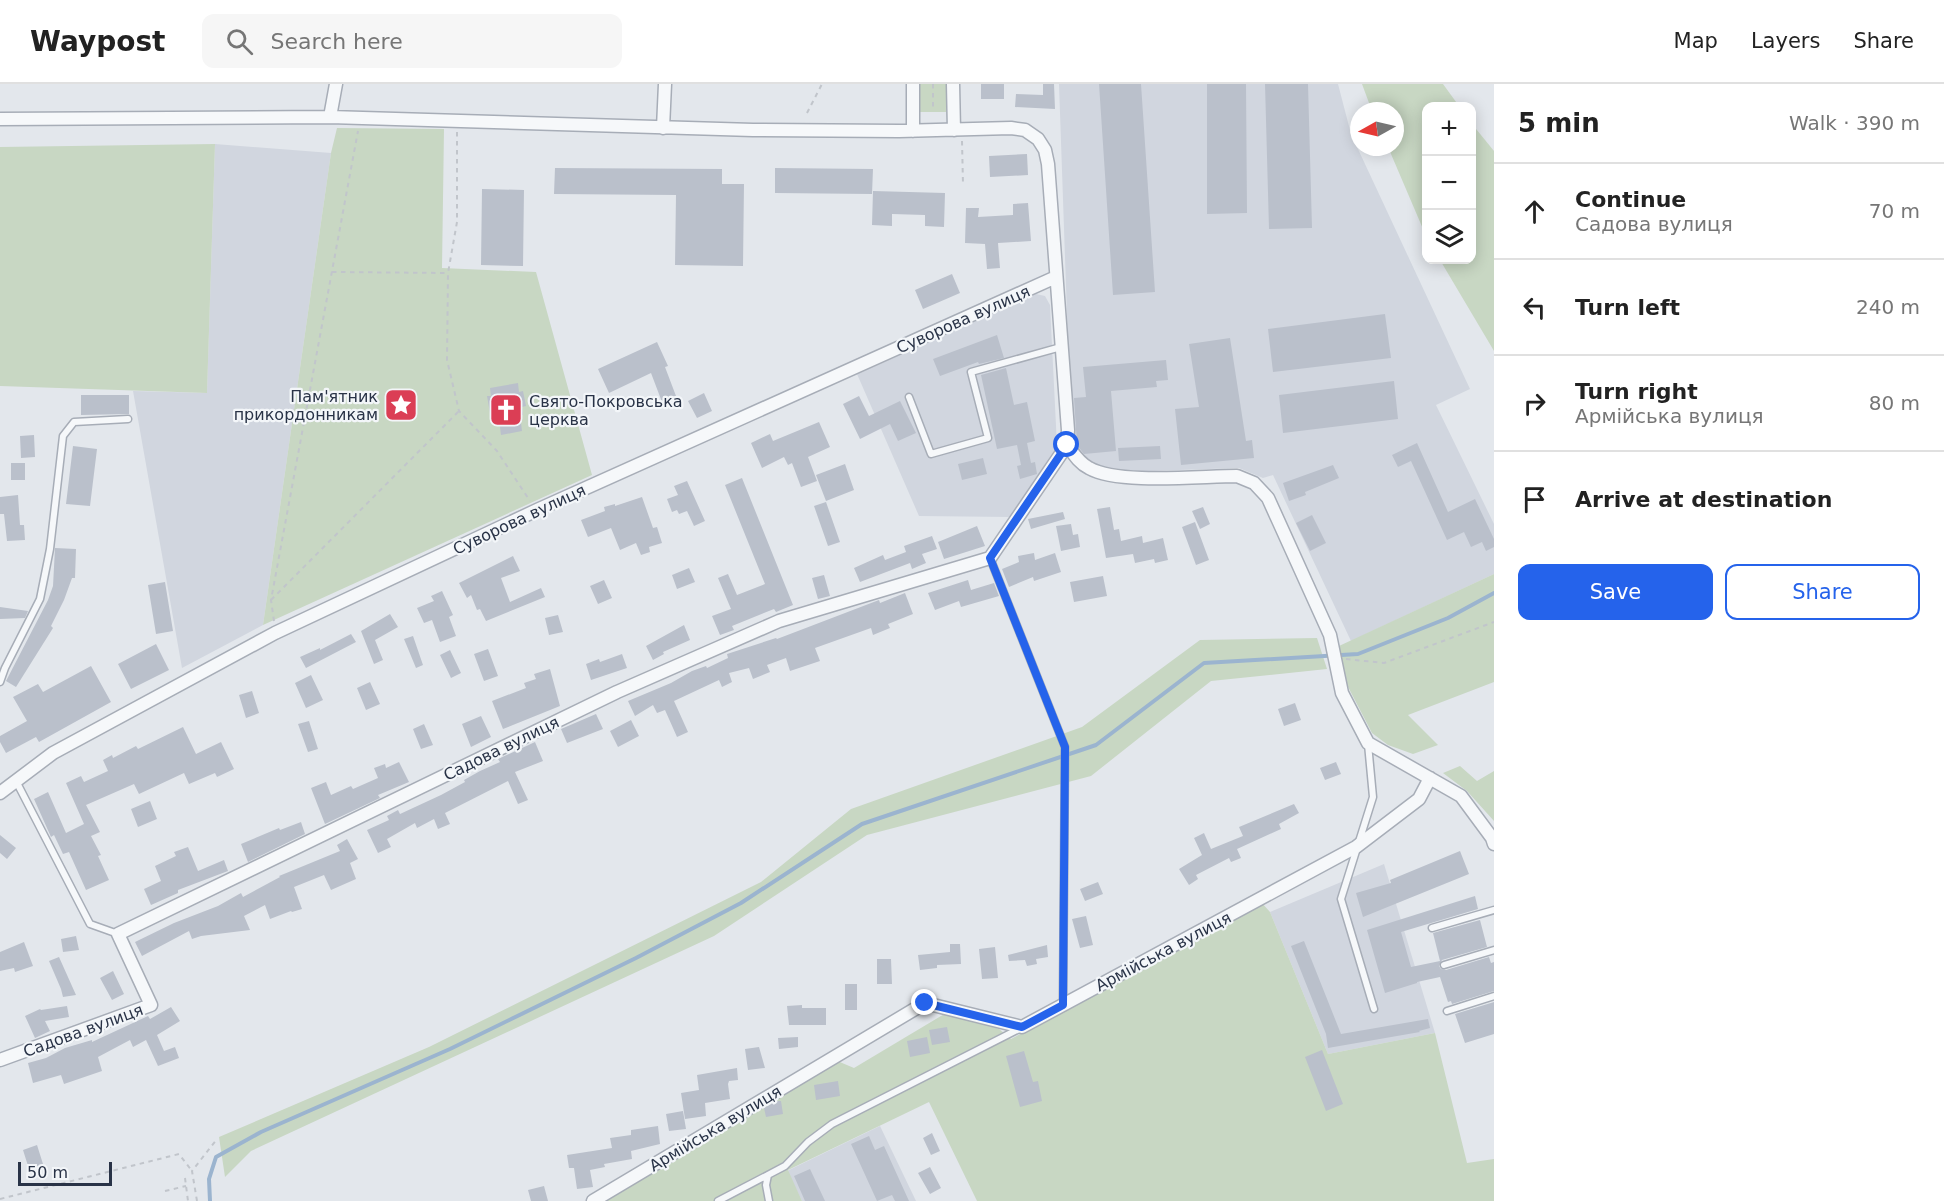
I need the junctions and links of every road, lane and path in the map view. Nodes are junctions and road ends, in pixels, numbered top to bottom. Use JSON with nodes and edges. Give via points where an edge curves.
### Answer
{"nodes":[{"id":1,"x":336,"y":84,"type":"edge"},
{"id":2,"x":665,"y":84,"type":"edge"},
{"id":3,"x":822,"y":84,"type":"edge"},
{"id":4,"x":913,"y":84,"type":"edge"},
{"id":5,"x":933,"y":84,"type":"edge"},
{"id":6,"x":953,"y":84,"type":"edge"},
{"id":7,"x":933,"y":107,"type":"dead end"},
{"id":8,"x":807,"y":113,"type":"dead end"},
{"id":9,"x":330,"y":117,"type":"junction"},
{"id":10,"x":360,"y":118,"type":"junction"},
{"id":11,"x":0,"y":119,"type":"edge"},
{"id":12,"x":457,"y":121,"type":"junction"},
{"id":13,"x":663,"y":128,"type":"junction"},
{"id":14,"x":958,"y":130,"type":"junction"},
{"id":15,"x":913,"y":131,"type":"junction"},
{"id":16,"x":963,"y":184,"type":"dead end"},
{"id":17,"x":332,"y":272,"type":"junction"},
{"id":18,"x":448,"y":273,"type":"junction"},
{"id":19,"x":1056,"y":278,"type":"junction"},
{"id":20,"x":1061,"y":346,"type":"junction"},
{"id":21,"x":909,"y":397,"type":"dead end"},
{"id":22,"x":459,"y":411,"type":"junction"},
{"id":23,"x":128,"y":419,"type":"dead end"},
{"id":24,"x":1067,"y":445,"type":"junction"},
{"id":25,"x":537,"y":510,"type":"junction"},
{"id":26,"x":990,"y":558,"type":"junction"},
{"id":27,"x":271,"y":600,"type":"junction"},
{"id":28,"x":1494,"y":622,"type":"edge"},
{"id":29,"x":276,"y":633,"type":"junction"},
{"id":30,"x":1334,"y":658,"type":"junction"},
{"id":31,"x":0,"y":682,"type":"edge"},
{"id":32,"x":1368,"y":743,"type":"junction"},
{"id":33,"x":1430,"y":778,"type":"junction"},
{"id":34,"x":16,"y":781,"type":"junction"},
{"id":35,"x":0,"y":793,"type":"edge"},
{"id":36,"x":1494,"y":844,"type":"edge"},
{"id":37,"x":1356,"y":847,"type":"junction"},
{"id":38,"x":1494,"y":910,"type":"edge"},
{"id":39,"x":1432,"y":928,"type":"dead end"},
{"id":40,"x":118,"y":934,"type":"junction"},
{"id":41,"x":1494,"y":950,"type":"edge"},
{"id":42,"x":1444,"y":965,"type":"dead end"},
{"id":43,"x":1494,"y":996,"type":"edge"},
{"id":44,"x":1063,"y":1005,"type":"junction"},
{"id":45,"x":1374,"y":1009,"type":"dead end"},
{"id":46,"x":1447,"y":1011,"type":"dead end"},
{"id":47,"x":1022,"y":1027,"type":"junction"},
{"id":48,"x":0,"y":1060,"type":"edge"},
{"id":49,"x":217,"y":1139,"type":"dead end"},
{"id":50,"x":192,"y":1171,"type":"junction"},
{"id":51,"x":768,"y":1174,"type":"junction"},
{"id":52,"x":185,"y":1178,"type":"dead end"},
{"id":53,"x":186,"y":1186,"type":"junction"},
{"id":54,"x":165,"y":1191,"type":"dead end"},
{"id":55,"x":0,"y":1199,"type":"edge"},
{"id":56,"x":188,"y":1201,"type":"edge"},
{"id":57,"x":197,"y":1201,"type":"edge"},
{"id":58,"x":592,"y":1201,"type":"edge"},
{"id":59,"x":718,"y":1201,"type":"edge"},
{"id":60,"x":769,"y":1201,"type":"edge"}],
"edges":[{"from":1,"to":9,"type":"street"},
{"from":2,"to":13,"type":"street"},
{"from":3,"to":8,"type":"path"},
{"from":4,"to":15,"type":"street"},
{"from":5,"to":7,"type":"path"},
{"from":6,"to":14,"type":"street"},
{"from":9,"to":10,"type":"street"},
{"from":9,"to":11,"type":"street"},
{"from":10,"to":12,"type":"street"},
{"from":10,"to":17,"type":"path"},
{"from":12,"to":13,"type":"street"},
{"from":12,"to":18,"type":"path","via":[[457,222]]},
{"from":13,"to":15,"type":"street"},
{"from":14,"to":15,"type":"street"},
{"from":14,"to":16,"type":"path"},
{"from":14,"to":19,"type":"street","via":[[1018,129],[1041,143],[1048,164]]},
{"from":17,"to":18,"type":"path"},
{"from":17,"to":27,"type":"path"},
{"from":18,"to":22,"type":"path","via":[[447,360]]},
{"from":19,"to":20,"type":"street"},
{"from":19,"to":25,"type":"street","name":"Суворова вулиця"},
{"from":20,"to":21,"type":"lane","via":[[971,372],[988,438],[931,454]]},
{"from":20,"to":24,"type":"street"},
{"from":22,"to":25,"type":"path","via":[[498,451]]},
{"from":22,"to":27,"type":"path"},
{"from":23,"to":31,"type":"lane","via":[[74,422],[63,436],[40,599]]},
{"from":24,"to":26,"type":"street"},
{"from":24,"to":30,"type":"street","via":[[1078,459],[1104,475],[1237,476],[1254,483],[1268,498],[1330,636]]},
{"from":25,"to":29,"type":"street","name":"Суворова вулиця"},
{"from":26,"to":40,"type":"street","name":"Садова вулиця","via":[[779,621],[617,692]]},
{"from":26,"to":44,"type":"lane","via":[[1065,747]]},
{"from":27,"to":29,"type":"path"},
{"from":28,"to":30,"type":"path","via":[[1384,663]]},
{"from":29,"to":34,"type":"street","name":"Суворова вулиця","via":[[53,753]]},
{"from":30,"to":32,"type":"street","via":[[1342,693]]},
{"from":32,"to":33,"type":"street"},
{"from":32,"to":37,"type":"lane","via":[[1373,798]]},
{"from":33,"to":36,"type":"street","via":[[1461,796]]},
{"from":33,"to":37,"type":"street","name":"Армійська вулиця","via":[[1419,799]]},
{"from":34,"to":35,"type":"street","name":"Суворова вулиця"},
{"from":34,"to":40,"type":"lane","via":[[90,924]]},
{"from":37,"to":44,"type":"street","name":"Армійська вулиця"},
{"from":37,"to":45,"type":"lane","via":[[1341,899]]},
{"from":38,"to":39,"type":"lane"},
{"from":40,"to":48,"type":"street","name":"Садова вулиця","via":[[151,1005]]},
{"from":41,"to":42,"type":"lane"},
{"from":43,"to":46,"type":"lane"},
{"from":44,"to":47,"type":"street","name":"Армійська вулиця"},
{"from":47,"to":51,"type":"lane","via":[[832,1124],[785,1166]]},
{"from":47,"to":58,"type":"street","name":"Армійська вулиця","via":[[925,1003]]},
{"from":49,"to":50,"type":"path"},
{"from":50,"to":55,"type":"path","via":[[179,1154]]},
{"from":50,"to":57,"type":"path"},
{"from":51,"to":59,"type":"lane"},
{"from":51,"to":60,"type":"lane"},
{"from":52,"to":53,"type":"path"},
{"from":53,"to":54,"type":"path"},
{"from":53,"to":56,"type":"path"}]}
